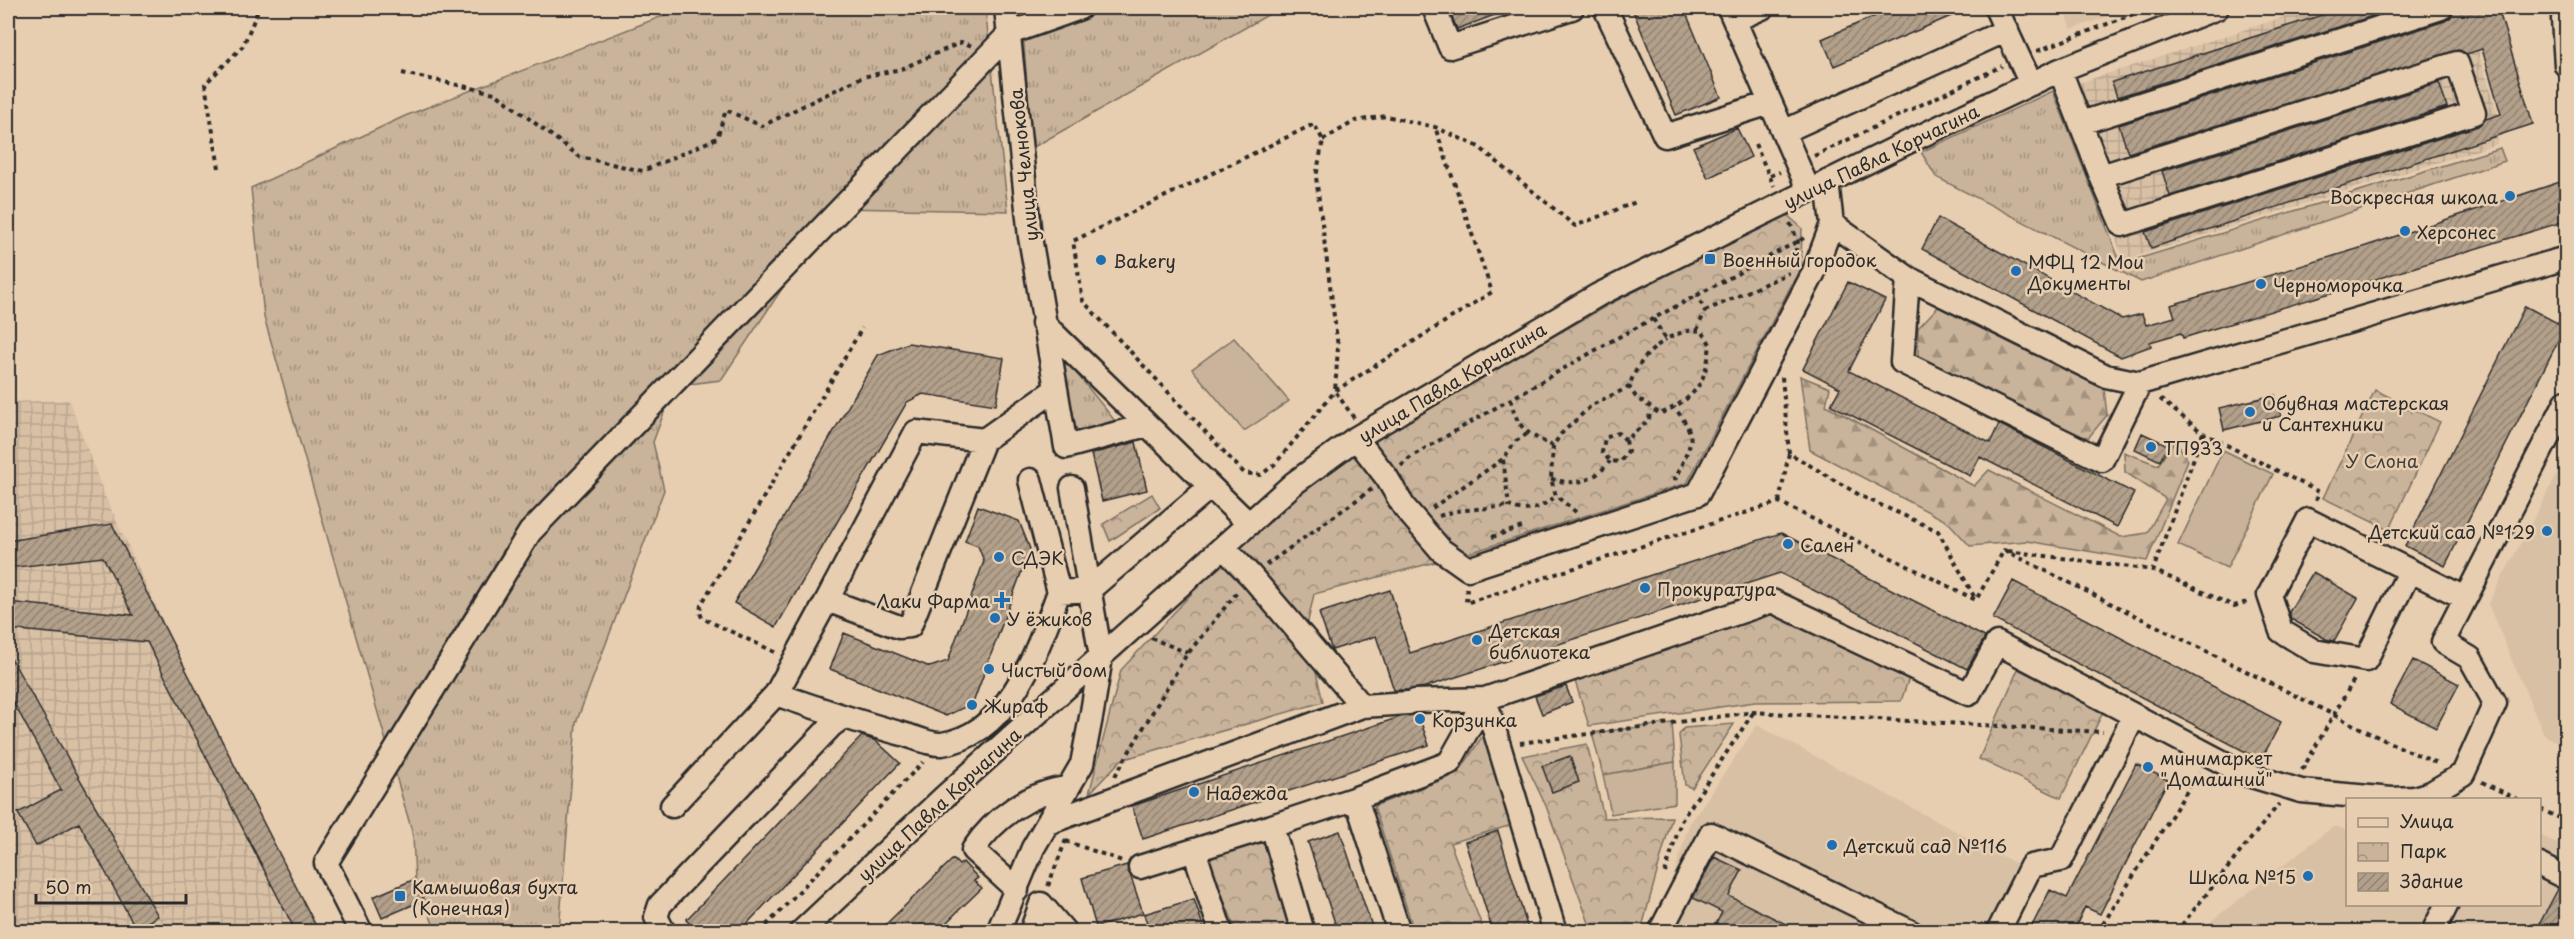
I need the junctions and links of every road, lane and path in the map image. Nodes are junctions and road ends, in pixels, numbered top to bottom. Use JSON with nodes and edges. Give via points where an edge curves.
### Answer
{"nodes":[{"id":1,"x":259,"y":8,"type":"edge"},
{"id":2,"x":1006,"y":8,"type":"edge"},
{"id":3,"x":1080,"y":8,"type":"edge"},
{"id":4,"x":1434,"y":8,"type":"edge"},
{"id":5,"x":1572,"y":8,"type":"edge"},
{"id":6,"x":1605,"y":8,"type":"edge"},
{"id":7,"x":1762,"y":8,"type":"edge"},
{"id":8,"x":1996,"y":8,"type":"edge"},
{"id":9,"x":2149,"y":8,"type":"edge"},
{"id":10,"x":2217,"y":8,"type":"edge"},
{"id":11,"x":2441,"y":8,"type":"edge"},
{"id":12,"x":2566,"y":11,"type":"edge"},
{"id":13,"x":1732,"y":14,"type":"edge"},
{"id":14,"x":2007,"y":30,"type":"junction"},
{"id":15,"x":1010,"y":33,"type":"junction"},
{"id":16,"x":2019,"y":58,"type":"junction"},
{"id":17,"x":1012,"y":60,"type":"junction"},
{"id":18,"x":2566,"y":65,"type":"edge"},
{"id":19,"x":2060,"y":70,"type":"junction"},
{"id":20,"x":402,"y":73,"type":"dead end"},
{"id":21,"x":2031,"y":84,"type":"junction"},
{"id":22,"x":1770,"y":103,"type":"junction"},
{"id":23,"x":2081,"y":123,"type":"junction"},
{"id":24,"x":1435,"y":127,"type":"junction"},
{"id":25,"x":1783,"y":132,"type":"junction"},
{"id":26,"x":1323,"y":140,"type":"junction"},
{"id":27,"x":1755,"y":144,"type":"dead end"},
{"id":28,"x":1797,"y":164,"type":"junction"},
{"id":29,"x":219,"y":168,"type":"dead end"},
{"id":30,"x":2101,"y":176,"type":"junction"},
{"id":31,"x":1818,"y":187,"type":"junction"},
{"id":32,"x":1636,"y":202,"type":"dead end"},
{"id":33,"x":1782,"y":204,"type":"junction"},
{"id":34,"x":1832,"y":224,"type":"junction"},
{"id":35,"x":1798,"y":241,"type":"junction"},
{"id":36,"x":2566,"y":258,"type":"edge"},
{"id":37,"x":1794,"y":262,"type":"dead end"},
{"id":38,"x":1791,"y":273,"type":"dead end"},
{"id":39,"x":1908,"y":278,"type":"junction"},
{"id":40,"x":1697,"y":295,"type":"junction"},
{"id":41,"x":1705,"y":311,"type":"junction"},
{"id":42,"x":1653,"y":319,"type":"junction"},
{"id":43,"x":1043,"y":323,"type":"junction"},
{"id":44,"x":862,"y":328,"type":"dead end"},
{"id":45,"x":1697,"y":330,"type":"junction"},
{"id":46,"x":1666,"y":339,"type":"junction"},
{"id":47,"x":1782,"y":374,"type":"dead end"},
{"id":48,"x":2140,"y":383,"type":"junction"},
{"id":49,"x":1629,"y":387,"type":"junction"},
{"id":50,"x":1056,"y":389,"type":"junction"},
{"id":51,"x":1335,"y":391,"type":"junction"},
{"id":52,"x":1511,"y":399,"type":"junction"},
{"id":53,"x":2566,"y":402,"type":"edge"},
{"id":54,"x":1674,"y":407,"type":"junction"},
{"id":55,"x":1650,"y":410,"type":"junction"},
{"id":56,"x":1147,"y":425,"type":"junction"},
{"id":57,"x":2202,"y":433,"type":"junction"},
{"id":58,"x":1527,"y":434,"type":"junction"},
{"id":59,"x":1360,"y":436,"type":"junction"},
{"id":60,"x":984,"y":440,"type":"junction"},
{"id":61,"x":1626,"y":440,"type":"junction"},
{"id":62,"x":1553,"y":446,"type":"junction"},
{"id":63,"x":1789,"y":453,"type":"junction"},
{"id":64,"x":1503,"y":459,"type":"junction"},
{"id":65,"x":1610,"y":461,"type":"junction"},
{"id":66,"x":1387,"y":478,"type":"junction"},
{"id":67,"x":1676,"y":478,"type":"dead end"},
{"id":68,"x":1551,"y":479,"type":"junction"},
{"id":69,"x":1030,"y":480,"type":"dead end"},
{"id":70,"x":1210,"y":487,"type":"junction"},
{"id":71,"x":1072,"y":488,"type":"dead end"},
{"id":72,"x":1556,"y":496,"type":"junction"},
{"id":73,"x":1779,"y":502,"type":"junction"},
{"id":74,"x":1509,"y":506,"type":"junction"},
{"id":75,"x":1429,"y":514,"type":"dead end"},
{"id":76,"x":1565,"y":515,"type":"dead end"},
{"id":77,"x":1436,"y":517,"type":"dead end"},
{"id":78,"x":2308,"y":520,"type":"junction"},
{"id":79,"x":1249,"y":524,"type":"junction"},
{"id":80,"x":1524,"y":526,"type":"dead end"},
{"id":81,"x":1485,"y":539,"type":"dead end"},
{"id":82,"x":1223,"y":547,"type":"junction"},
{"id":83,"x":2004,"y":550,"type":"junction"},
{"id":84,"x":1468,"y":569,"type":"junction"},
{"id":85,"x":2153,"y":570,"type":"junction"},
{"id":86,"x":2409,"y":572,"type":"junction"},
{"id":87,"x":1251,"y":576,"type":"junction"},
{"id":88,"x":1089,"y":590,"type":"junction"},
{"id":89,"x":1059,"y":592,"type":"junction"},
{"id":90,"x":2270,"y":595,"type":"junction"},
{"id":91,"x":2465,"y":598,"type":"junction"},
{"id":92,"x":827,"y":600,"type":"junction"},
{"id":93,"x":1976,"y":600,"type":"junction"},
{"id":94,"x":1101,"y":657,"type":"junction"},
{"id":95,"x":2366,"y":660,"type":"junction"},
{"id":96,"x":795,"y":661,"type":"junction"},
{"id":97,"x":776,"y":694,"type":"junction"},
{"id":98,"x":1485,"y":699,"type":"junction"},
{"id":99,"x":1362,"y":706,"type":"junction"},
{"id":100,"x":1754,"y":712,"type":"junction"},
{"id":101,"x":2334,"y":714,"type":"junction"},
{"id":102,"x":843,"y":717,"type":"junction"},
{"id":103,"x":2130,"y":725,"type":"junction"},
{"id":104,"x":940,"y":744,"type":"junction"},
{"id":105,"x":1499,"y":746,"type":"junction"},
{"id":106,"x":2209,"y":756,"type":"junction"},
{"id":107,"x":2463,"y":774,"type":"junction"},
{"id":108,"x":1068,"y":788,"type":"junction"},
{"id":109,"x":2291,"y":788,"type":"junction"},
{"id":110,"x":1356,"y":798,"type":"junction"},
{"id":111,"x":2383,"y":798,"type":"edge"},
{"id":112,"x":2414,"y":798,"type":"edge"},
{"id":113,"x":2515,"y":798,"type":"edge"},
{"id":114,"x":1104,"y":802,"type":"junction"},
{"id":115,"x":672,"y":806,"type":"dead end"},
{"id":116,"x":2541,"y":809,"type":"edge"},
{"id":117,"x":1077,"y":812,"type":"junction"},
{"id":118,"x":2566,"y":821,"type":"edge"},
{"id":119,"x":1048,"y":823,"type":"junction"},
{"id":120,"x":1272,"y":826,"type":"junction"},
{"id":121,"x":1066,"y":841,"type":"junction"},
{"id":122,"x":1194,"y":850,"type":"junction"},
{"id":123,"x":2541,"y":866,"type":"edge"},
{"id":124,"x":1140,"y":867,"type":"joint"},
{"id":125,"x":1664,"y":876,"type":"dead end"},
{"id":126,"x":2566,"y":878,"type":"edge"},
{"id":127,"x":1017,"y":890,"type":"junction"},
{"id":128,"x":1041,"y":904,"type":"junction"},
{"id":129,"x":2446,"y":906,"type":"edge"},
{"id":130,"x":996,"y":928,"type":"edge"},
{"id":131,"x":361,"y":932,"type":"edge"},
{"id":132,"x":664,"y":932,"type":"edge"},
{"id":133,"x":760,"y":932,"type":"edge"},
{"id":134,"x":801,"y":932,"type":"edge"},
{"id":135,"x":1031,"y":932,"type":"edge"},
{"id":136,"x":1065,"y":932,"type":"edge"},
{"id":137,"x":1221,"y":932,"type":"edge"},
{"id":138,"x":1303,"y":932,"type":"edge"},
{"id":139,"x":1399,"y":932,"type":"edge"},
{"id":140,"x":1555,"y":932,"type":"edge"},
{"id":141,"x":1660,"y":932,"type":"edge"},
{"id":142,"x":1911,"y":932,"type":"edge"},
{"id":143,"x":1998,"y":932,"type":"edge"},
{"id":144,"x":2098,"y":932,"type":"edge"},
{"id":145,"x":2176,"y":932,"type":"edge"},
{"id":146,"x":2433,"y":932,"type":"edge"}],
"edges":[{"from":1,"to":29,"type":"path","via":[[243,46],[205,84]]},
{"from":2,"to":15,"type":"street","name":"улица Челнокова"},
{"from":3,"to":15,"type":"street"},
{"from":4,"to":5,"type":"street","via":[[1450,47]]},
{"from":6,"to":22,"type":"street","via":[[1665,136]]},
{"from":7,"to":13,"type":"street"},
{"from":8,"to":14,"type":"street"},
{"from":9,"to":16,"type":"path"},
{"from":10,"to":19,"type":"street","name":"улица Павла Корчагина"},
{"from":11,"to":23,"type":"street"},
{"from":12,"to":18,"type":"street"},
{"from":13,"to":22,"type":"street"},
{"from":14,"to":16,"type":"street"},
{"from":14,"to":25,"type":"street"},
{"from":15,"to":17,"type":"street","name":"улица Челнокова"},
{"from":15,"to":131,"type":"street","via":[[530,532],[326,863]]},
{"from":16,"to":21,"type":"street"},
{"from":16,"to":28,"type":"path"},
{"from":17,"to":20,"type":"path","via":[[962,42],[902,69],[862,77],[762,126],[726,110],[717,138],[643,171],[580,157],[495,93]]},
{"from":17,"to":43,"type":"street","name":"улица Челнокова","via":[[1023,183]]},
{"from":19,"to":21,"type":"street","name":"улица Павла Корчагина"},
{"from":19,"to":23,"type":"street"},
{"from":21,"to":31,"type":"street","name":"улица Павла Корчагина"},
{"from":22,"to":25,"type":"street"},
{"from":23,"to":30,"type":"street"},
{"from":24,"to":26,"type":"path","via":[[1386,116],[1355,121]]},
{"from":24,"to":32,"type":"path","via":[[1479,147],[1575,226]]},
{"from":24,"to":51,"type":"path","via":[[1492,292]]},
{"from":25,"to":28,"type":"street"},
{"from":26,"to":51,"type":"path","via":[[1316,177],[1338,347]]},
{"from":26,"to":51,"type":"path","via":[[1314,124],[1073,241],[1083,300],[1244,473],[1261,475],[1275,464]]},
{"from":27,"to":33,"type":"path"},
{"from":28,"to":31,"type":"street"},
{"from":30,"to":30,"type":"street","via":[[2122,225],[2474,113],[2457,63]]},
{"from":31,"to":33,"type":"street","name":"улица Павла Корчагина"},
{"from":31,"to":34,"type":"street"},
{"from":33,"to":59,"type":"street","name":"улица Павла Корчагина","via":[[1598,295]]},
{"from":34,"to":35,"type":"path"},
{"from":34,"to":39,"type":"street"},
{"from":34,"to":84,"type":"street","via":[[1813,274],[1698,494]]},
{"from":35,"to":37,"type":"path"},
{"from":35,"to":40,"type":"path"},
{"from":36,"to":48,"type":"street"},
{"from":38,"to":41,"type":"path"},
{"from":39,"to":48,"type":"street","via":[[2106,376]]},
{"from":39,"to":48,"type":"street","via":[[1902,362],[2102,460]]},
{"from":40,"to":41,"type":"path"},
{"from":40,"to":42,"type":"path"},
{"from":41,"to":45,"type":"path"},
{"from":42,"to":46,"type":"path"},
{"from":42,"to":52,"type":"path"},
{"from":43,"to":50,"type":"street","name":"улица Челнокова"},
{"from":43,"to":56,"type":"street"},
{"from":44,"to":96,"type":"path","via":[[701,605],[702,618]]},
{"from":45,"to":46,"type":"path"},
{"from":45,"to":54,"type":"path","via":[[1710,344],[1707,372],[1700,386]]},
{"from":46,"to":49,"type":"path","via":[[1634,371]]},
{"from":47,"to":63,"type":"path"},
{"from":48,"to":57,"type":"path"},
{"from":49,"to":55,"type":"path"},
{"from":49,"to":62,"type":"path","via":[[1592,405]]},
{"from":50,"to":56,"type":"street","name":"улица Челнокова","via":[[1066,447]]},
{"from":50,"to":60,"type":"street"},
{"from":51,"to":59,"type":"path"},
{"from":52,"to":58,"type":"path","via":[[1514,416]]},
{"from":52,"to":66,"type":"path","via":[[1412,456]]},
{"from":53,"to":91,"type":"street"},
{"from":54,"to":55,"type":"path","via":[[1660,414]]},
{"from":54,"to":67,"type":"path","via":[[1692,436]]},
{"from":55,"to":61,"type":"path","via":[[1649,420]]},
{"from":56,"to":70,"type":"street"},
{"from":57,"to":78,"type":"path","via":[[2319,492]]},
{"from":57,"to":85,"type":"path"},
{"from":58,"to":62,"type":"path"},
{"from":58,"to":64,"type":"path","via":[[1516,441]]},
{"from":59,"to":66,"type":"street"},
{"from":59,"to":79,"type":"street","name":"улица Павла Корчагина","via":[[1293,484]]},
{"from":60,"to":92,"type":"street","via":[[916,432]]},
{"from":60,"to":92,"type":"street","via":[[910,626],[899,627]]},
{"from":61,"to":65,"type":"path","via":[[1626,456],[1620,462]]},
{"from":61,"to":65,"type":"path","via":[[1618,433],[1605,438],[1602,452]]},
{"from":62,"to":68,"type":"path"},
{"from":63,"to":73,"type":"path"},
{"from":63,"to":93,"type":"path","via":[[1863,498],[1938,531]]},
{"from":64,"to":74,"type":"path"},
{"from":64,"to":75,"type":"path","via":[[1461,486]]},
{"from":65,"to":68,"type":"path","via":[[1593,478],[1581,483]]},
{"from":66,"to":84,"type":"street","via":[[1404,507],[1441,550]]},
{"from":66,"to":87,"type":"path"},
{"from":68,"to":72,"type":"path"},
{"from":69,"to":89,"type":"street"},
{"from":70,"to":79,"type":"street"},
{"from":70,"to":88,"type":"street"},
{"from":71,"to":88,"type":"street"},
{"from":72,"to":74,"type":"path","via":[[1543,507],[1521,511]]},
{"from":72,"to":76,"type":"path","via":[[1576,512]]},
{"from":73,"to":84,"type":"path","via":[[1466,603]]},
{"from":73,"to":93,"type":"path"},
{"from":74,"to":77,"type":"path"},
{"from":78,"to":86,"type":"street"},
{"from":78,"to":90,"type":"street"},
{"from":79,"to":82,"type":"street","name":"улица Павла Корчагина"},
{"from":80,"to":81,"type":"path"},
{"from":82,"to":87,"type":"street"},
{"from":82,"to":94,"type":"street","name":"улица Павла Корчагина"},
{"from":83,"to":85,"type":"path"},
{"from":83,"to":93,"type":"path"},
{"from":83,"to":101,"type":"path"},
{"from":85,"to":90,"type":"path","via":[[2234,606]]},
{"from":86,"to":91,"type":"street"},
{"from":86,"to":95,"type":"street"},
{"from":87,"to":99,"type":"street"},
{"from":87,"to":114,"type":"path","via":[[1185,657],[1115,775]]},
{"from":88,"to":89,"type":"street"},
{"from":88,"to":94,"type":"street"},
{"from":89,"to":104,"type":"street","via":[[1022,681],[999,710],[974,732]]},
{"from":90,"to":95,"type":"street","via":[[2281,631],[2314,651]]},
{"from":91,"to":107,"type":"street","via":[[2443,642],[2470,658],[2495,703]]},
{"from":92,"to":96,"type":"street"},
{"from":94,"to":108,"type":"street","via":[[1082,764]]},
{"from":94,"to":134,"type":"street","name":"улица Павла Корчагина"},
{"from":95,"to":101,"type":"path"},
{"from":96,"to":97,"type":"street"},
{"from":97,"to":102,"type":"street"},
{"from":97,"to":115,"type":"street"},
{"from":98,"to":99,"type":"street"},
{"from":98,"to":103,"type":"street","via":[[1772,601],[1969,694],[1997,643]]},
{"from":98,"to":105,"type":"street"},
{"from":98,"to":110,"type":"street","via":[[1449,762]]},
{"from":99,"to":114,"type":"street"},
{"from":100,"to":103,"type":"path"},
{"from":100,"to":105,"type":"path"},
{"from":100,"to":125,"type":"path","via":[[1681,821]]},
{"from":101,"to":107,"type":"path"},
{"from":101,"to":109,"type":"path"},
{"from":102,"to":104,"type":"street"},
{"from":102,"to":132,"type":"street","via":[[660,905],[656,917]]},
{"from":103,"to":106,"type":"street"},
{"from":103,"to":143,"type":"street","via":[[2061,860],[2031,866]]},
{"from":104,"to":133,"type":"path"},
{"from":105,"to":140,"type":"street"},
{"from":106,"to":109,"type":"street","via":[[2245,774]]},
{"from":106,"to":144,"type":"path"},
{"from":107,"to":112,"type":"street","via":[[2432,793]]},
{"from":107,"to":113,"type":"path"},
{"from":108,"to":119,"type":"street"},
{"from":108,"to":127,"type":"street","via":[[1030,797],[973,850]]},
{"from":109,"to":111,"type":"street"},
{"from":109,"to":145,"type":"path"},
{"from":110,"to":120,"type":"street"},
{"from":110,"to":139,"type":"street"},
{"from":114,"to":117,"type":"street"},
{"from":116,"to":118,"type":"path"},
{"from":117,"to":119,"type":"street"},
{"from":117,"to":121,"type":"path"},
{"from":119,"to":127,"type":"street"},
{"from":120,"to":122,"type":"street"},
{"from":120,"to":138,"type":"street"},
{"from":121,"to":124,"type":"path"},
{"from":121,"to":128,"type":"path"},
{"from":122,"to":124,"type":"street"},
{"from":122,"to":137,"type":"street"},
{"from":123,"to":126,"type":"street"},
{"from":127,"to":130,"type":"street"},
{"from":128,"to":135,"type":"street"},
{"from":128,"to":136,"type":"street"},
{"from":129,"to":146,"type":"street"},
{"from":141,"to":142,"type":"street","via":[[1711,834]]}]}
